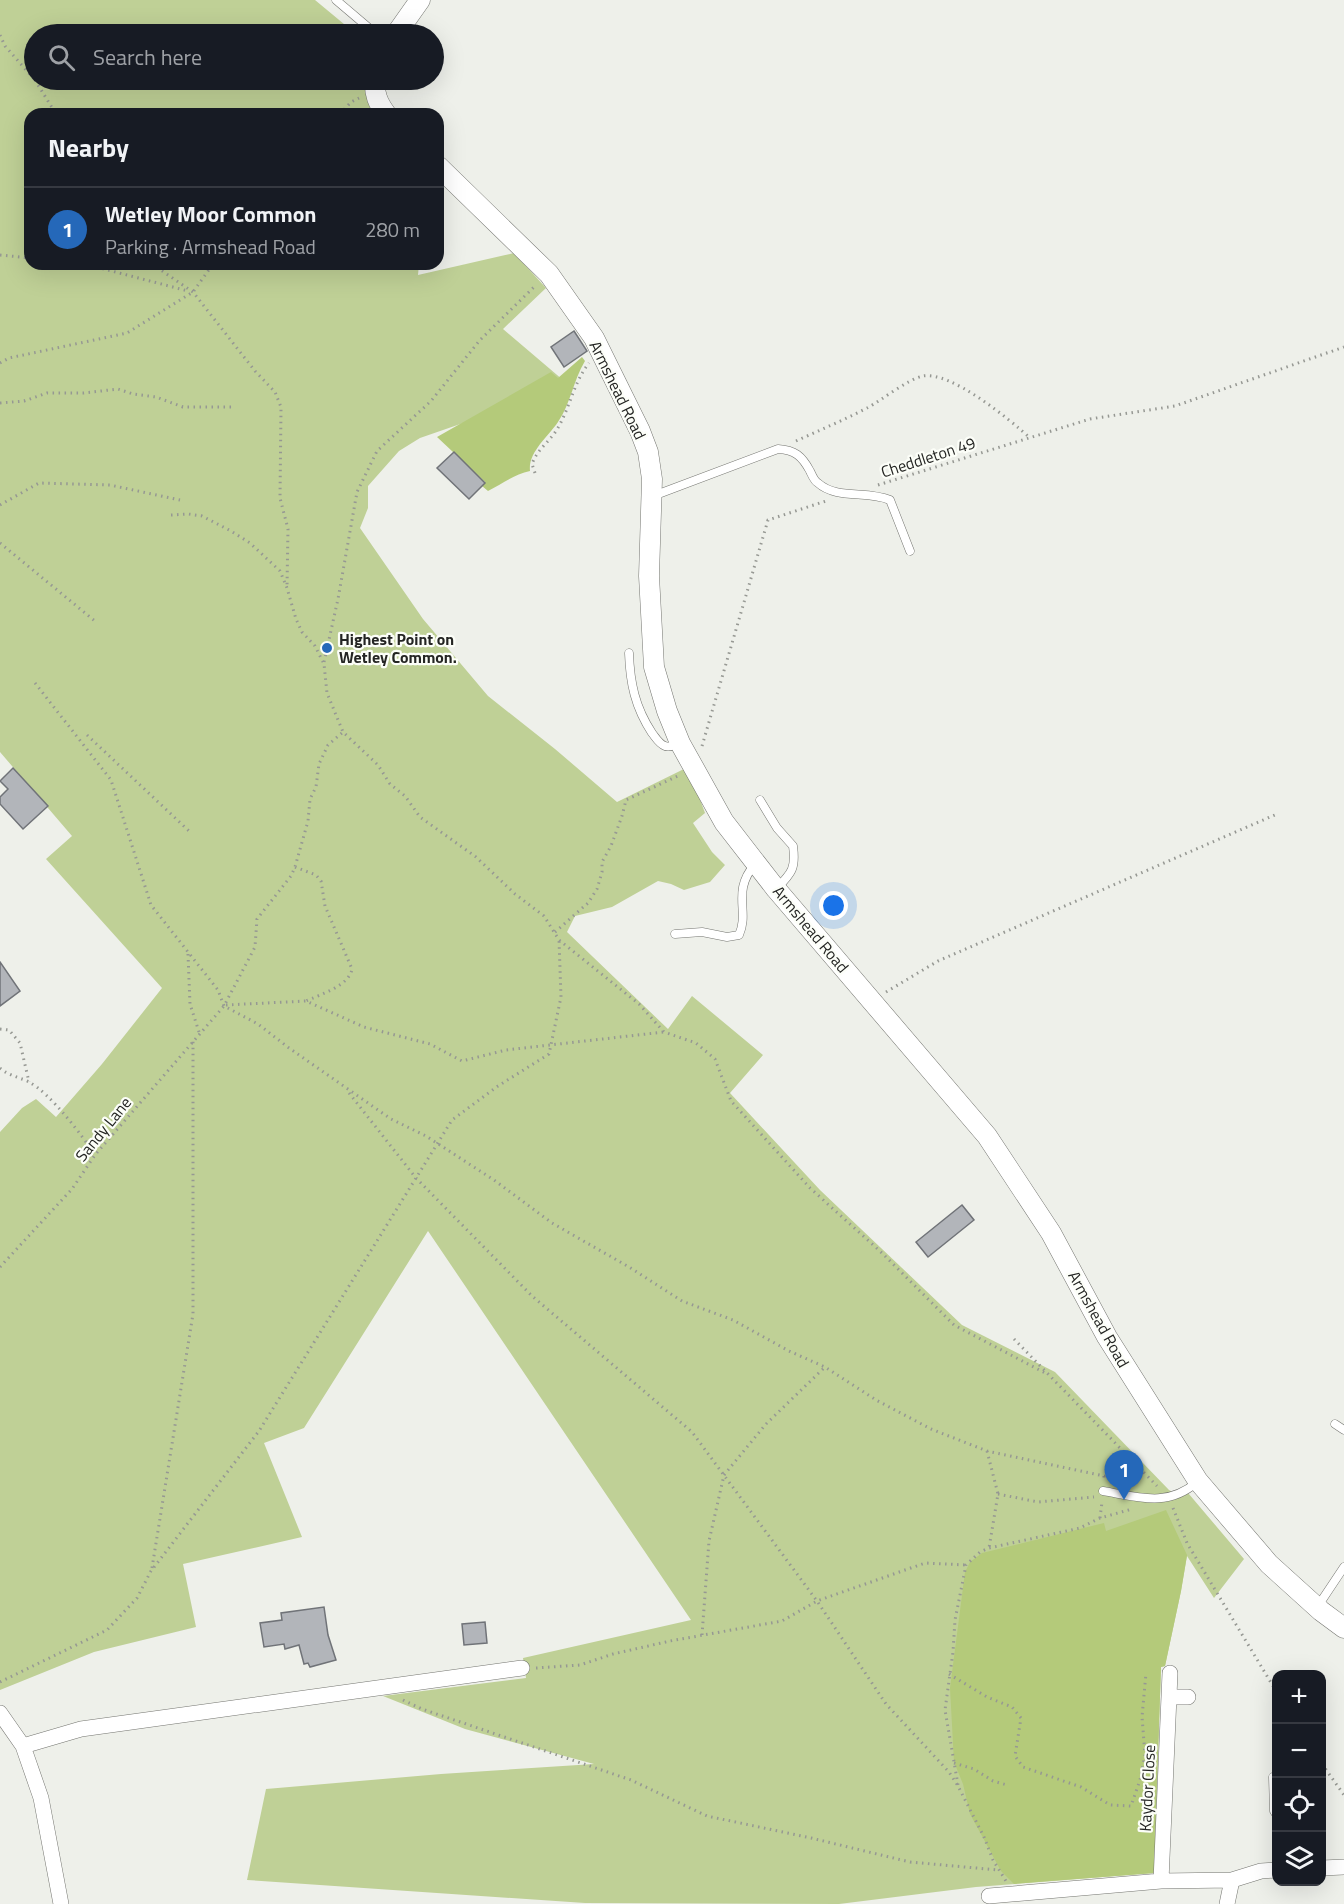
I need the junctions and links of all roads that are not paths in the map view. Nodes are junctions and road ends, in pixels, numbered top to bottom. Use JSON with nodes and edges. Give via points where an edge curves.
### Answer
{"nodes":[{"id":1,"x":336,"y":0,"type":"edge"},
{"id":2,"x":420,"y":0,"type":"edge"},
{"id":3,"x":364,"y":24,"type":"edge"},
{"id":4,"x":403,"y":24,"type":"edge"},
{"id":5,"x":375,"y":90,"type":"edge"},
{"id":6,"x":382,"y":108,"type":"edge"},
{"id":7,"x":444,"y":172,"type":"edge"},
{"id":8,"x":652,"y":497,"type":"junction"},
{"id":9,"x":910,"y":551,"type":"dead end"},
{"id":10,"x":629,"y":653,"type":"dead end"},
{"id":11,"x":680,"y":743,"type":"junction"},
{"id":12,"x":760,"y":800,"type":"dead end"},
{"id":13,"x":756,"y":863,"type":"junction"},
{"id":14,"x":776,"y":889,"type":"junction"},
{"id":15,"x":675,"y":934,"type":"dead end"},
{"id":16,"x":1335,"y":1424,"type":"dead end"},
{"id":17,"x":1344,"y":1430,"type":"edge"},
{"id":18,"x":1198,"y":1481,"type":"junction"},
{"id":19,"x":1102,"y":1494,"type":"road end"},
{"id":20,"x":1344,"y":1567,"type":"edge"},
{"id":21,"x":1317,"y":1607,"type":"junction"},
{"id":22,"x":1344,"y":1628,"type":"edge"},
{"id":23,"x":522,"y":1668,"type":"road end"},
{"id":24,"x":1170,"y":1673,"type":"dead end"},
{"id":25,"x":1170,"y":1697,"type":"junction"},
{"id":26,"x":1188,"y":1697,"type":"dead end"},
{"id":27,"x":0,"y":1713,"type":"edge"},
{"id":28,"x":23,"y":1746,"type":"junction"},
{"id":29,"x":1326,"y":1867,"type":"edge"},
{"id":30,"x":1344,"y":1867,"type":"edge"},
{"id":31,"x":1272,"y":1870,"type":"edge"},
{"id":32,"x":1232,"y":1880,"type":"junction"},
{"id":33,"x":1161,"y":1881,"type":"junction"},
{"id":34,"x":989,"y":1896,"type":"dead end"},
{"id":35,"x":61,"y":1904,"type":"edge"},
{"id":36,"x":1227,"y":1904,"type":"edge"}],
"edges":[{"from":1,"to":3,"type":"lane"},
{"from":2,"to":4,"type":"street"},
{"from":5,"to":6,"type":"street"},
{"from":7,"to":8,"type":"street","name":"Armshead Road","via":[[549,274],[594,338],[648,452]]},
{"from":8,"to":9,"type":"lane","via":[[778,449],[794,451],[816,483],[834,492],[890,500]]},
{"from":8,"to":11,"type":"street","name":"Armshead Road","via":[[649,576],[654,667]]},
{"from":10,"to":11,"type":"lane","via":[[630,678],[645,723],[663,745]]},
{"from":11,"to":13,"type":"street","name":"Armshead Road","via":[[724,822]]},
{"from":12,"to":14,"type":"lane","via":[[793,846],[791,874]]},
{"from":13,"to":14,"type":"street","name":"Armshead Road"},
{"from":13,"to":15,"type":"lane","via":[[746,874],[741,894],[739,935]]},
{"from":14,"to":18,"type":"street","name":"Armshead Road","via":[[987,1136],[1051,1233],[1107,1337]]},
{"from":16,"to":17,"type":"lane"},
{"from":18,"to":19,"type":"lane","via":[[1186,1492],[1169,1498]]},
{"from":18,"to":21,"type":"street","name":"Armshead Road","via":[[1269,1564]]},
{"from":20,"to":21,"type":"lane"},
{"from":21,"to":22,"type":"street","name":"Armshead Road"},
{"from":23,"to":28,"type":"street","via":[[81,1729]]},
{"from":24,"to":25,"type":"street","name":"Kaydor Close"},
{"from":25,"to":26,"type":"street"},
{"from":25,"to":33,"type":"street","name":"Kaydor Close"},
{"from":27,"to":28,"type":"street"},
{"from":28,"to":35,"type":"street","via":[[41,1798]]},
{"from":29,"to":30,"type":"street"},
{"from":31,"to":32,"type":"street"},
{"from":32,"to":33,"type":"street"},
{"from":32,"to":36,"type":"street"},
{"from":33,"to":34,"type":"street"}]}
